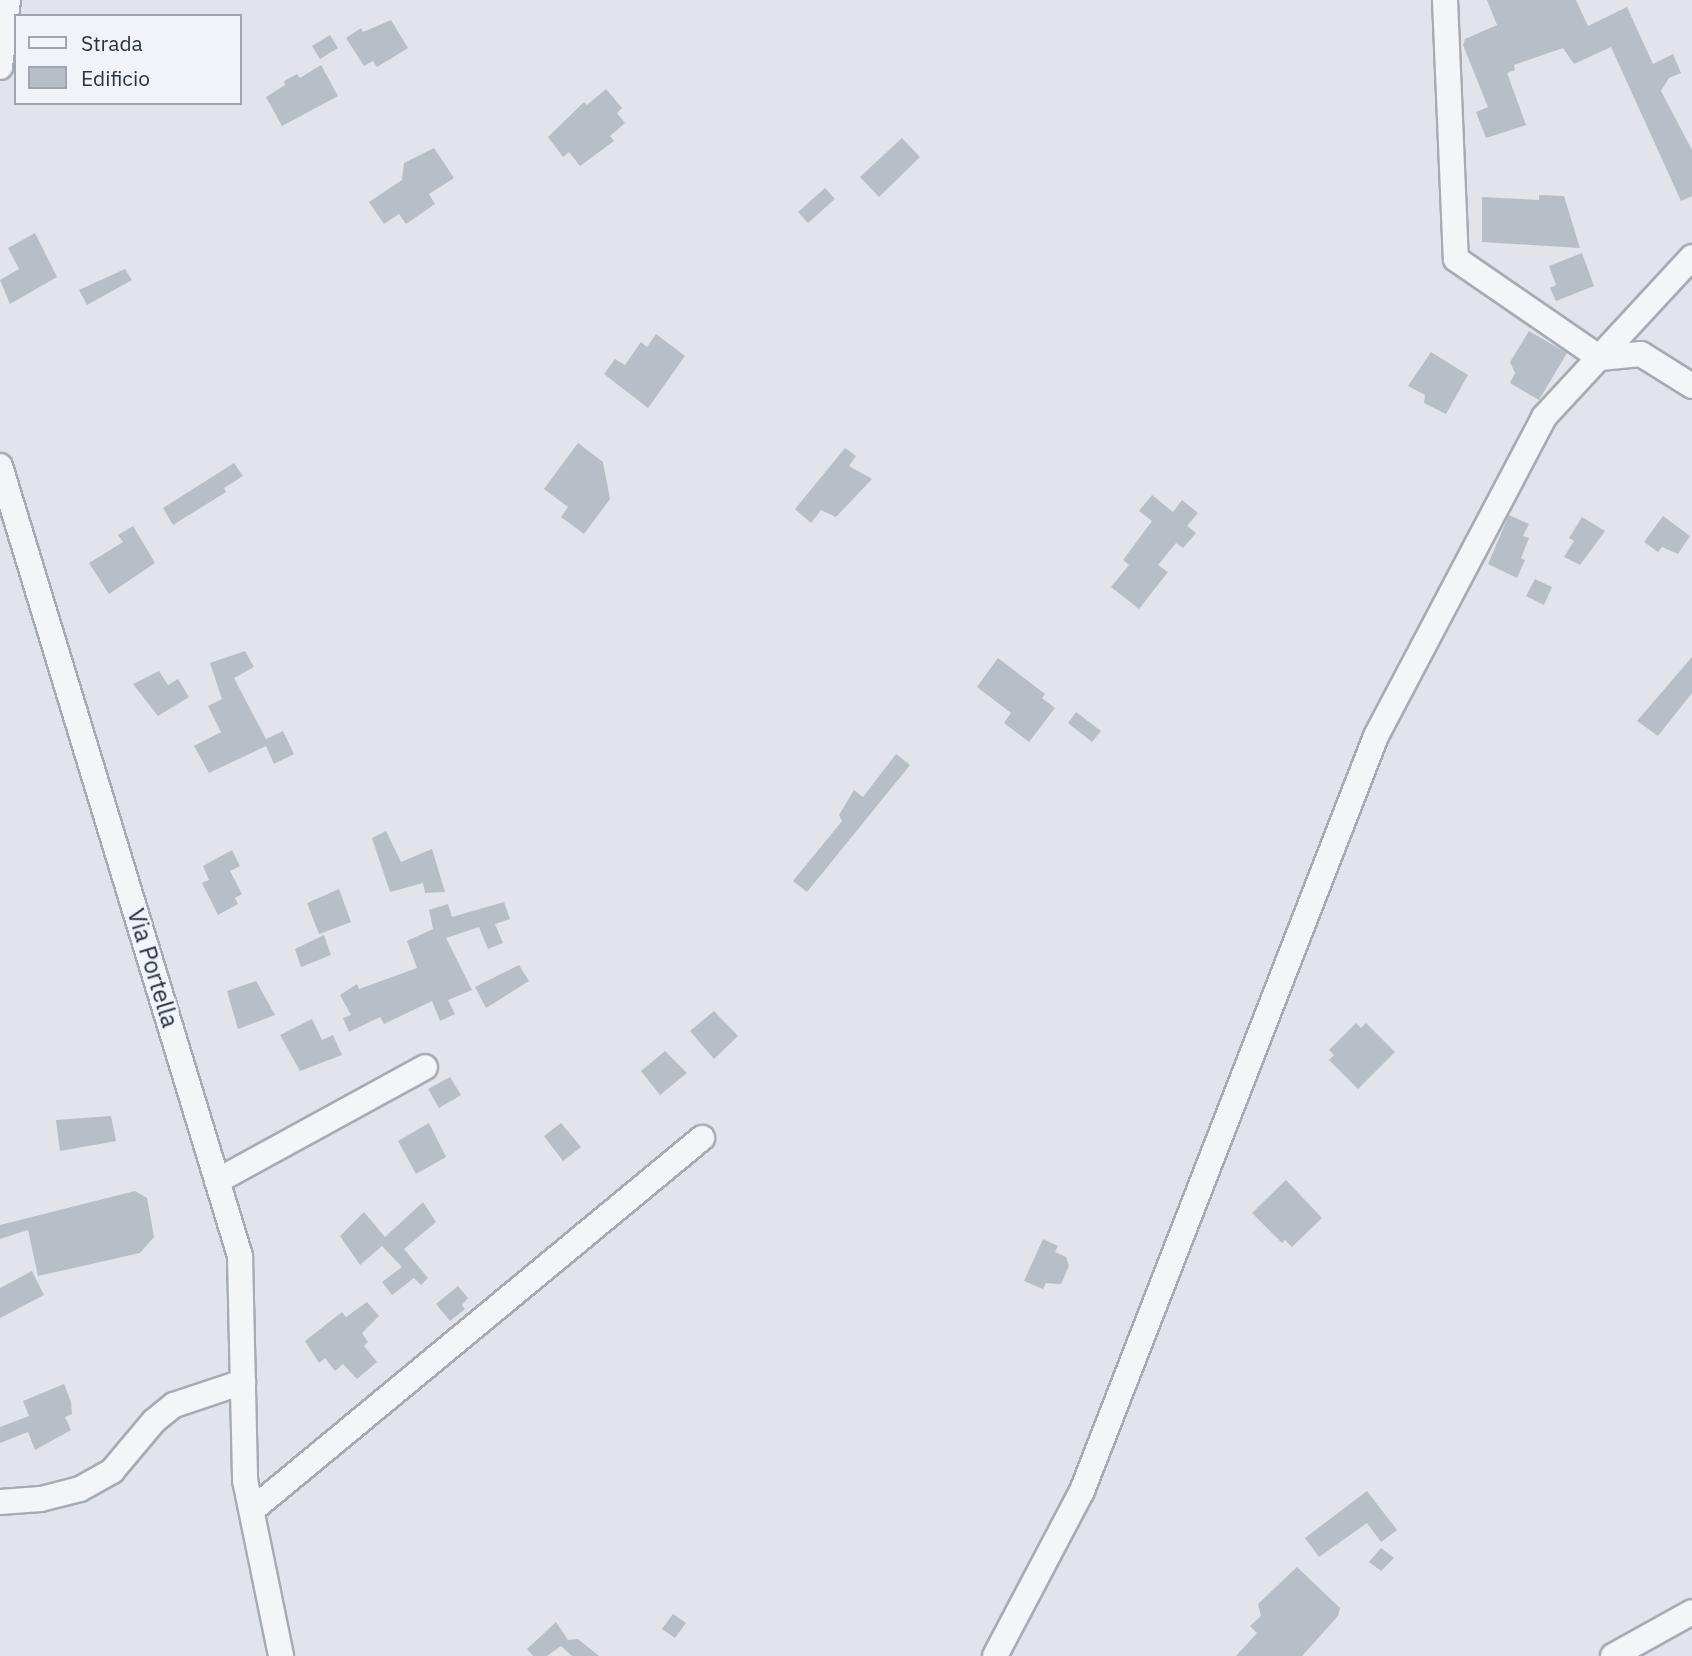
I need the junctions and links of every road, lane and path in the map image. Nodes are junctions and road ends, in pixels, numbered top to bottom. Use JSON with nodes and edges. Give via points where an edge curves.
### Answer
{"nodes":[{"id":1,"x":8,"y":0,"type":"edge"},
{"id":2,"x":1446,"y":0,"type":"edge"},
{"id":3,"x":0,"y":67,"type":"edge"},
{"id":4,"x":1692,"y":257,"type":"edge"},
{"id":5,"x":1600,"y":358,"type":"junction"},
{"id":6,"x":1692,"y":386,"type":"edge"},
{"id":7,"x":0,"y":466,"type":"edge"},
{"id":8,"x":425,"y":1067,"type":"dead end"},
{"id":9,"x":702,"y":1138,"type":"dead end"},
{"id":10,"x":217,"y":1181,"type":"junction"},
{"id":11,"x":243,"y":1382,"type":"junction"},
{"id":12,"x":0,"y":1502,"type":"edge"},
{"id":13,"x":252,"y":1510,"type":"junction"},
{"id":14,"x":1692,"y":1612,"type":"edge"},
{"id":15,"x":281,"y":1656,"type":"edge"},
{"id":16,"x":995,"y":1656,"type":"edge"},
{"id":17,"x":1613,"y":1656,"type":"edge"}],
"edges":[{"from":1,"to":3,"type":"street"},
{"from":2,"to":5,"type":"street","via":[[1456,259]]},
{"from":4,"to":5,"type":"street"},
{"from":5,"to":6,"type":"street","via":[[1641,354]]},
{"from":5,"to":16,"type":"street","via":[[1544,416],[1376,736],[1082,1491]]},
{"from":7,"to":10,"type":"street","name":"Via Portella"},
{"from":8,"to":10,"type":"street"},
{"from":9,"to":13,"type":"street"},
{"from":10,"to":11,"type":"street","name":"Via Portella","via":[[240,1256]]},
{"from":11,"to":12,"type":"street","via":[[174,1405],[154,1421],[112,1471],[80,1489],[41,1499]]},
{"from":11,"to":13,"type":"street","name":"Via Portella","via":[[245,1480]]},
{"from":13,"to":15,"type":"street","name":"Via Portella"},
{"from":14,"to":17,"type":"street"}]}
